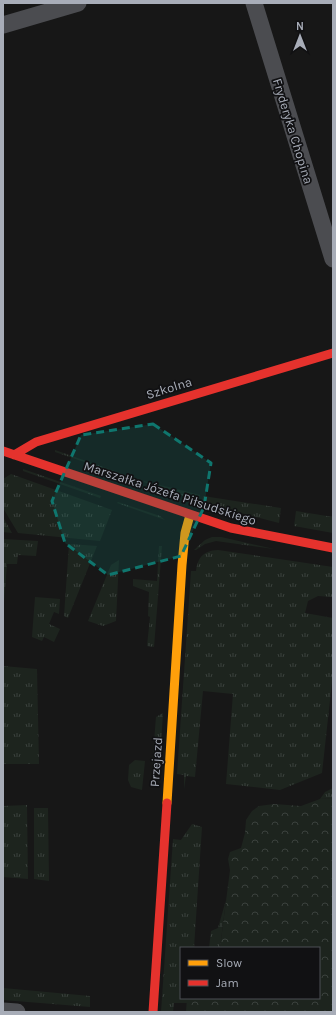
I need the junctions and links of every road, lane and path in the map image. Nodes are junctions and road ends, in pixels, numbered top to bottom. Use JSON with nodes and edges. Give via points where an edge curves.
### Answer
{"nodes":[{"id":1,"x":78,"y":3,"type":"edge"},
{"id":2,"x":254,"y":3,"type":"edge"},
{"id":3,"x":3,"y":25,"type":"edge"},
{"id":4,"x":333,"y":259,"type":"edge"},
{"id":5,"x":333,"y":353,"type":"edge"},
{"id":6,"x":3,"y":451,"type":"edge"},
{"id":7,"x":14,"y":455,"type":"junction"},
{"id":8,"x":190,"y":515,"type":"junction"},
{"id":9,"x":333,"y":548,"type":"edge"},
{"id":10,"x":3,"y":1011,"type":"edge"},
{"id":11,"x":17,"y":1012,"type":"edge"},
{"id":12,"x":153,"y":1012,"type":"edge"}],
"edges":[{"from":1,"to":3,"type":"street"},
{"from":2,"to":4,"type":"street","name":"Fryderyka Chopina"},
{"from":5,"to":7,"type":"street","name":"Szkolna","via":[[36,442]]},
{"from":6,"to":7,"type":"street","name":"Marszałka Józefa Piłsudskiego"},
{"from":7,"to":8,"type":"street","name":"Marszałka Józefa Piłsudskiego"},
{"from":8,"to":9,"type":"street","name":"Marszałka Józefa Piłsudskiego","via":[[252,533]]},
{"from":8,"to":12,"type":"street","name":"Przejazd","via":[[185,533],[182,565]]},
{"from":10,"to":11,"type":"street"}]}
